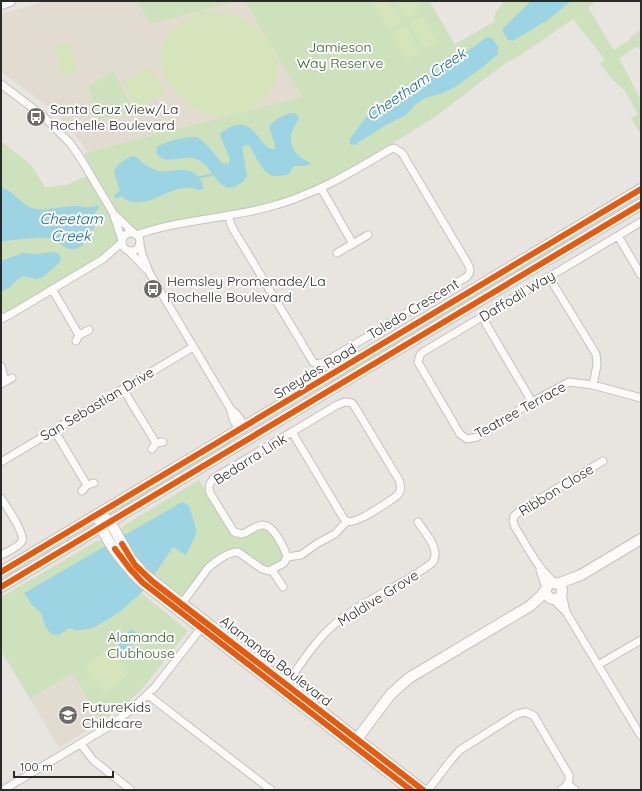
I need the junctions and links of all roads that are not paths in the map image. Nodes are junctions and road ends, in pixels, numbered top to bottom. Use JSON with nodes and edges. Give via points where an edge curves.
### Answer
{"nodes":[{"id":1,"x":10,"y":1,"type":"edge"},
{"id":2,"x":1,"y":4,"type":"edge"},
{"id":3,"x":1,"y":84,"type":"edge"},
{"id":4,"x":321,"y":188,"type":"junction"},
{"id":5,"x":641,"y":189,"type":"edge"},
{"id":6,"x":641,"y":204,"type":"edge"},
{"id":7,"x":113,"y":213,"type":"junction"},
{"id":8,"x":229,"y":215,"type":"junction"},
{"id":9,"x":641,"y":222,"type":"edge"},
{"id":10,"x":158,"y":229,"type":"junction"},
{"id":11,"x":136,"y":234,"type":"junction"},
{"id":12,"x":368,"y":235,"type":"dead end"},
{"id":13,"x":618,"y":236,"type":"junction"},
{"id":14,"x":122,"y":241,"type":"junction"},
{"id":15,"x":140,"y":244,"type":"junction"},
{"id":16,"x":353,"y":244,"type":"junction"},
{"id":17,"x":129,"y":251,"type":"junction"},
{"id":18,"x":338,"y":253,"type":"dead end"},
{"id":19,"x":103,"y":259,"type":"junction"},
{"id":20,"x":150,"y":274,"type":"junction"},
{"id":21,"x":641,"y":275,"type":"edge"},
{"id":22,"x":549,"y":277,"type":"junction"},
{"id":23,"x":52,"y":290,"type":"junction"},
{"id":24,"x":482,"y":317,"type":"junction"},
{"id":25,"x":1,"y":318,"type":"edge"},
{"id":26,"x":89,"y":330,"type":"dead end"},
{"id":27,"x":193,"y":347,"type":"junction"},
{"id":28,"x":418,"y":359,"type":"joint"},
{"id":29,"x":1,"y":366,"type":"edge"},
{"id":30,"x":12,"y":378,"type":"dead end"},
{"id":31,"x":3,"y":383,"type":"edge"},
{"id":32,"x":593,"y":384,"type":"junction"},
{"id":33,"x":123,"y":389,"type":"junction"},
{"id":34,"x":641,"y":398,"type":"edge"},
{"id":35,"x":532,"y":402,"type":"junction"},
{"id":36,"x":242,"y":428,"type":"junction"},
{"id":37,"x":54,"y":430,"type":"junction"},
{"id":38,"x":292,"y":432,"type":"junction"},
{"id":39,"x":248,"y":439,"type":"junction"},
{"id":40,"x":157,"y":445,"type":"dead end"},
{"id":41,"x":1,"y":462,"type":"edge"},
{"id":42,"x":603,"y":462,"type":"dead end"},
{"id":43,"x":87,"y":486,"type":"dead end"},
{"id":44,"x":1,"y":498,"type":"edge"},
{"id":45,"x":99,"y":514,"type":"junction"},
{"id":46,"x":347,"y":521,"type":"junction"},
{"id":47,"x":418,"y":522,"type":"dead end"},
{"id":48,"x":106,"y":524,"type":"junction"},
{"id":49,"x":641,"y":539,"type":"edge"},
{"id":50,"x":1,"y":555,"type":"edge"},
{"id":51,"x":287,"y":557,"type":"junction"},
{"id":52,"x":272,"y":570,"type":"junction"},
{"id":53,"x":1,"y":572,"type":"edge"},
{"id":54,"x":1,"y":587,"type":"edge"},
{"id":55,"x":283,"y":587,"type":"dead end"},
{"id":56,"x":555,"y":588,"type":"junction"},
{"id":57,"x":552,"y":599,"type":"junction"},
{"id":58,"x":180,"y":606,"type":"junction"},
{"id":59,"x":530,"y":606,"type":"junction"},
{"id":60,"x":566,"y":612,"type":"junction"},
{"id":61,"x":204,"y":625,"type":"junction"},
{"id":62,"x":641,"y":640,"type":"edge"},
{"id":63,"x":598,"y":665,"type":"junction"},
{"id":64,"x":284,"y":687,"type":"junction"},
{"id":65,"x":148,"y":695,"type":"junction"},
{"id":66,"x":635,"y":727,"type":"junction"},
{"id":67,"x":641,"y":736,"type":"edge"},
{"id":68,"x":641,"y":741,"type":"edge"},
{"id":69,"x":355,"y":742,"type":"junction"},
{"id":70,"x":81,"y":744,"type":"junction"},
{"id":71,"x":568,"y":784,"type":"junction"},
{"id":72,"x":3,"y":790,"type":"edge"},
{"id":73,"x":131,"y":790,"type":"edge"},
{"id":74,"x":271,"y":790,"type":"edge"},
{"id":75,"x":411,"y":790,"type":"edge"},
{"id":76,"x":423,"y":790,"type":"edge"},
{"id":77,"x":428,"y":790,"type":"edge"},
{"id":78,"x":561,"y":790,"type":"edge"},
{"id":79,"x":575,"y":790,"type":"edge"}],
"edges":[{"from":1,"to":2,"type":"main road"},
{"from":3,"to":7,"type":"street","via":[[37,110],[67,139]]},
{"from":4,"to":8,"type":"street","via":[[275,206]]},
{"from":4,"to":8,"type":"street","name":"Toledo Crescent","via":[[389,150],[397,149],[402,153],[468,264],[470,272],[465,278],[322,363],[315,363],[233,229]]},
{"from":4,"to":16,"type":"street"},
{"from":5,"to":36,"type":"main road","name":"Sneydes Road"},
{"from":6,"to":39,"type":"main road","name":"Sneydes Road"},
{"from":7,"to":11,"type":"street"},
{"from":7,"to":14,"type":"street"},
{"from":8,"to":10,"type":"street"},
{"from":9,"to":13,"type":"street","name":"Daffodil Way"},
{"from":10,"to":11,"type":"street"},
{"from":10,"to":15,"type":"street"},
{"from":11,"to":14,"type":"street","via":[[127,234]]},
{"from":11,"to":15,"type":"street"},
{"from":12,"to":16,"type":"street"},
{"from":13,"to":21,"type":"street"},
{"from":13,"to":22,"type":"street","name":"Daffodil Way"},
{"from":14,"to":17,"type":"street","via":[[123,248]]},
{"from":14,"to":19,"type":"street"},
{"from":15,"to":17,"type":"street","via":[[137,250]]},
{"from":15,"to":20,"type":"street"},
{"from":16,"to":18,"type":"street"},
{"from":17,"to":19,"type":"street"},
{"from":17,"to":20,"type":"street"},
{"from":19,"to":23,"type":"street"},
{"from":20,"to":27,"type":"street"},
{"from":22,"to":24,"type":"street","name":"Daffodil Way"},
{"from":22,"to":32,"type":"street","via":[[596,354],[597,365]]},
{"from":23,"to":25,"type":"street"},
{"from":23,"to":26,"type":"street","via":[[78,338]]},
{"from":24,"to":28,"type":"street","name":"Daffodil Way","via":[[423,352]]},
{"from":24,"to":35,"type":"street"},
{"from":27,"to":33,"type":"street","name":"San Sebastian Drive"},
{"from":27,"to":36,"type":"street","via":[[230,408],[233,419]]},
{"from":28,"to":35,"type":"street","name":"Teatree Terrace","via":[[419,365],[464,437],[477,437]]},
{"from":29,"to":31,"type":"street"},
{"from":30,"to":31,"type":"street"},
{"from":32,"to":34,"type":"street","name":"Teatree Terrace"},
{"from":32,"to":35,"type":"street","name":"Teatree Terrace","via":[[569,382]]},
{"from":33,"to":37,"type":"street","name":"San Sebastian Drive"},
{"from":33,"to":40,"type":"street"},
{"from":36,"to":39,"type":"main road"},
{"from":36,"to":45,"type":"main road","name":"Sneydes Road"},
{"from":37,"to":41,"type":"street","name":"San Sebastian Drive"},
{"from":37,"to":43,"type":"street"},
{"from":38,"to":46,"type":"street"},
{"from":38,"to":46,"type":"street","name":"Bedarra Link","via":[[341,403],[348,402],[355,407],[401,487],[399,494],[394,498],[357,520]]},
{"from":38,"to":51,"type":"street","name":"Bedarra Link","via":[[214,478],[209,486],[210,493],[234,532],[242,534],[259,526],[268,526]]},
{"from":39,"to":48,"type":"main road","name":"Sneydes Road"},
{"from":42,"to":56,"type":"street","name":"Ribbon Close","via":[[514,516],[515,527]]},
{"from":44,"to":50,"type":"street","via":[[22,537],[20,543]]},
{"from":45,"to":48,"type":"main road"},
{"from":45,"to":53,"type":"main road","name":"Sneydes Road"},
{"from":46,"to":51,"type":"street","via":[[335,534],[301,554]]},
{"from":47,"to":64,"type":"street","name":"Maldive Grove","via":[[436,552],[432,563],[336,623]]},
{"from":48,"to":54,"type":"main road","name":"Sneydes Road"},
{"from":48,"to":58,"type":"main road","name":"Alamanda Boulevard","via":[[130,569]]},
{"from":49,"to":56,"type":"main road"},
{"from":51,"to":52,"type":"street","via":[[284,563]]},
{"from":52,"to":55,"type":"street"},
{"from":52,"to":58,"type":"street","via":[[262,569],[238,552],[230,553],[208,568]]},
{"from":56,"to":57,"type":"main road","via":[[547,596]]},
{"from":56,"to":59,"type":"main road"},
{"from":56,"to":60,"type":"street"},
{"from":57,"to":59,"type":"main road"},
{"from":57,"to":60,"type":"street"},
{"from":58,"to":61,"type":"main road","name":"Alamanda Boulevard"},
{"from":59,"to":69,"type":"main road","via":[[409,678],[391,694]]},
{"from":60,"to":63,"type":"street"},
{"from":61,"to":64,"type":"main road","name":"Alamanda Boulevard"},
{"from":61,"to":65,"type":"street"},
{"from":62,"to":63,"type":"street"},
{"from":63,"to":66,"type":"street"},
{"from":64,"to":69,"type":"main road","name":"Alamanda Boulevard"},
{"from":65,"to":70,"type":"street","via":[[120,719]]},
{"from":65,"to":74,"type":"street"},
{"from":66,"to":67,"type":"street"},
{"from":66,"to":68,"type":"street"},
{"from":69,"to":75,"type":"main road","name":"Alamanda Boulevard"},
{"from":69,"to":76,"type":"main road","name":"Alamanda Boulevard"},
{"from":70,"to":72,"type":"street"},
{"from":70,"to":73,"type":"street","via":[[93,760]]},
{"from":71,"to":77,"type":"street","via":[[569,775],[534,716],[526,712],[517,714],[460,750]]},
{"from":71,"to":78,"type":"street"},
{"from":71,"to":79,"type":"street"}]}
